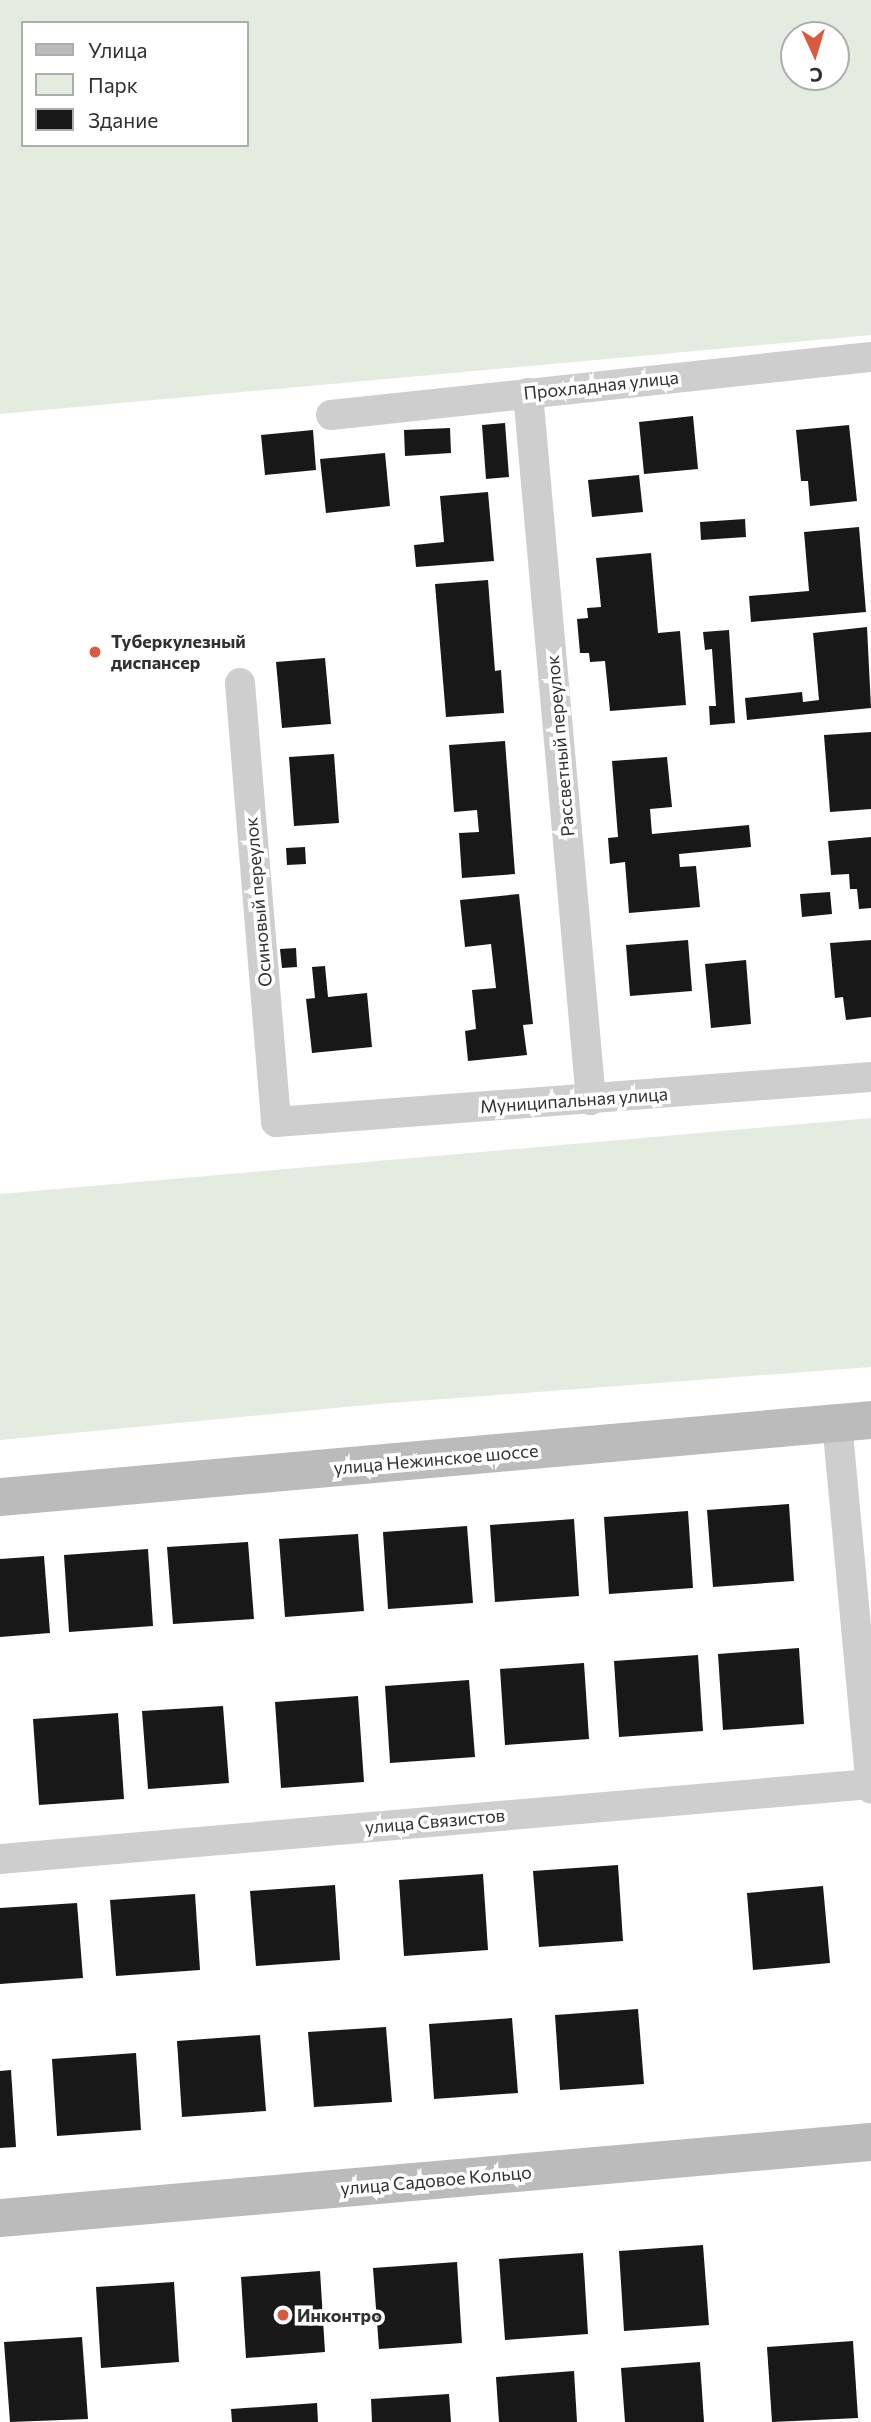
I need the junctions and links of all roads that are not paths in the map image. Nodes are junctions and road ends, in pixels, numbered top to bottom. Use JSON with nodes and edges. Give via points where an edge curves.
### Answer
{"nodes":[{"id":1,"x":871,"y":357,"type":"edge"},
{"id":2,"x":528,"y":393,"type":"junction"},
{"id":3,"x":331,"y":415,"type":"dead end"},
{"id":4,"x":240,"y":683,"type":"dead end"},
{"id":5,"x":871,"y":1077,"type":"edge"},
{"id":6,"x":591,"y":1100,"type":"junction"},
{"id":7,"x":276,"y":1122,"type":"joint"},
{"id":8,"x":854,"y":1421,"type":"edge"},
{"id":9,"x":0,"y":1497,"type":"edge"},
{"id":10,"x":871,"y":1785,"type":"edge"},
{"id":11,"x":0,"y":1859,"type":"edge"},
{"id":12,"x":871,"y":2142,"type":"edge"},
{"id":13,"x":0,"y":2218,"type":"edge"}],
"edges":[{"from":1,"to":2,"type":"street","name":"Прохладная улица"},
{"from":2,"to":3,"type":"street","name":"Прохладная улица"},
{"from":2,"to":6,"type":"street","name":"Рассветный переулок"},
{"from":4,"to":7,"type":"street","name":"Осиновый переулок"},
{"from":5,"to":6,"type":"street","name":"Муниципальная улица"},
{"from":6,"to":7,"type":"street","name":"Муниципальная улица"},
{"from":8,"to":9,"type":"street","name":"улица Нежинское шоссе"},
{"from":8,"to":10,"type":"street"},
{"from":10,"to":11,"type":"street","name":"улица Связистов"},
{"from":12,"to":13,"type":"street","name":"улица Садовое Кольцо"}]}
